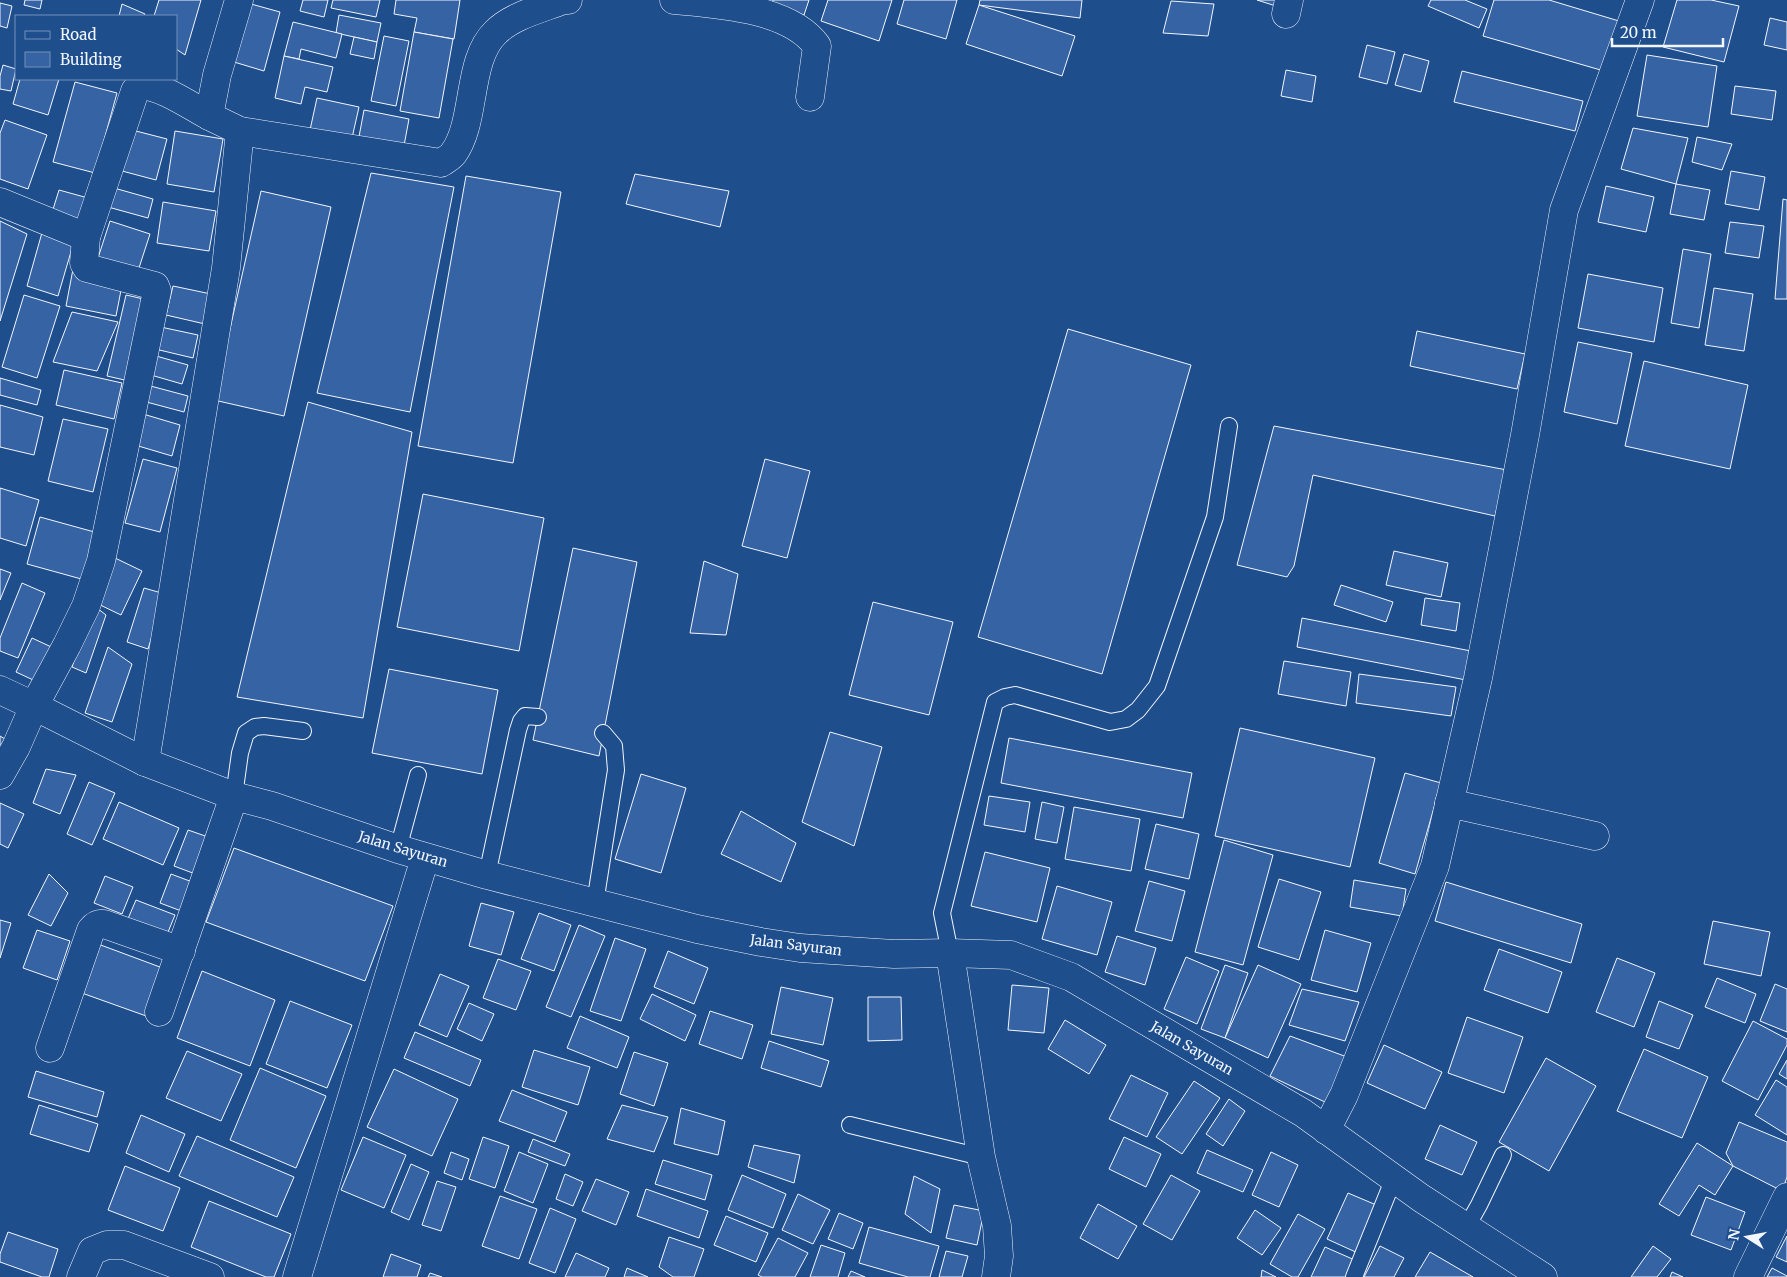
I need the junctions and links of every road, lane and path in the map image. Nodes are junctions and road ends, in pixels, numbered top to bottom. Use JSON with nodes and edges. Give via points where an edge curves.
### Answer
{"nodes":[{"id":1,"x":238,"y":0,"type":"edge"},
{"id":2,"x":568,"y":0,"type":"edge"},
{"id":3,"x":674,"y":0,"type":"edge"},
{"id":4,"x":1640,"y":0,"type":"edge"},
{"id":5,"x":810,"y":97,"type":"dead end"},
{"id":6,"x":209,"y":116,"type":"junction"},
{"id":7,"x":240,"y":131,"type":"junction"},
{"id":8,"x":0,"y":202,"type":"edge"},
{"id":9,"x":86,"y":237,"type":"junction"},
{"id":10,"x":1229,"y":426,"type":"dead end"},
{"id":11,"x":0,"y":690,"type":"edge"},
{"id":12,"x":34,"y":706,"type":"junction"},
{"id":13,"x":538,"y":717,"type":"dead end"},
{"id":14,"x":303,"y":731,"type":"dead end"},
{"id":15,"x":603,"y":733,"type":"dead end"},
{"id":16,"x":145,"y":762,"type":"junction"},
{"id":17,"x":0,"y":775,"type":"edge"},
{"id":18,"x":418,"y":776,"type":"dead end"},
{"id":19,"x":234,"y":796,"type":"junction"},
{"id":20,"x":1449,"y":802,"type":"junction"},
{"id":21,"x":1595,"y":836,"type":"dead end"},
{"id":22,"x":398,"y":849,"type":"junction"},
{"id":23,"x":425,"y":858,"type":"junction"},
{"id":24,"x":487,"y":875,"type":"junction"},
{"id":25,"x":595,"y":903,"type":"junction"},
{"id":26,"x":180,"y":951,"type":"junction"},
{"id":27,"x":950,"y":953,"type":"junction"},
{"id":28,"x":159,"y":1012,"type":"dead end"},
{"id":29,"x":50,"y":1048,"type":"dead end"},
{"id":30,"x":850,"y":1125,"type":"dead end"},
{"id":31,"x":1326,"y":1130,"type":"junction"},
{"id":32,"x":1503,"y":1155,"type":"dead end"},
{"id":33,"x":981,"y":1157,"type":"junction"},
{"id":34,"x":1394,"y":1178,"type":"junction"},
{"id":35,"x":1787,"y":1197,"type":"edge"},
{"id":36,"x":1466,"y":1228,"type":"junction"},
{"id":37,"x":81,"y":1277,"type":"edge"},
{"id":38,"x":210,"y":1277,"type":"edge"},
{"id":39,"x":297,"y":1277,"type":"edge"},
{"id":40,"x":996,"y":1277,"type":"edge"},
{"id":41,"x":1354,"y":1277,"type":"edge"},
{"id":42,"x":1543,"y":1277,"type":"edge"},
{"id":43,"x":1748,"y":1277,"type":"edge"}],
"edges":[{"from":1,"to":6,"type":"street"},
{"from":2,"to":7,"type":"street","via":[[510,22],[482,48],[463,134],[453,154],[441,163]]},
{"from":3,"to":5,"type":"street","via":[[713,3],[778,17],[804,32],[817,46]]},
{"from":4,"to":20,"type":"street","via":[[1564,210],[1482,659]]},
{"from":6,"to":7,"type":"street"},
{"from":6,"to":9,"type":"street","via":[[163,91],[140,85],[135,91]]},
{"from":7,"to":16,"type":"street","via":[[226,268]]},
{"from":8,"to":9,"type":"street"},
{"from":9,"to":12,"type":"street","via":[[84,263],[87,268],[155,286],[157,291],[101,561],[86,606]]},
{"from":10,"to":27,"type":"lane","via":[[1214,517],[1157,686],[1138,710],[1126,718],[1110,722],[1015,695],[995,702],[942,913]]},
{"from":11,"to":12,"type":"street","name":"Jalan Sayuran"},
{"from":12,"to":16,"type":"street","name":"Jalan Sayuran"},
{"from":12,"to":17,"type":"street"},
{"from":13,"to":24,"type":"lane","via":[[526,716],[521,721]]},
{"from":14,"to":19,"type":"lane","via":[[264,726],[246,733]]},
{"from":15,"to":25,"type":"lane","via":[[614,746],[616,770]]},
{"from":16,"to":19,"type":"street","name":"Jalan Sayuran"},
{"from":18,"to":22,"type":"lane"},
{"from":19,"to":22,"type":"street","name":"Jalan Sayuran"},
{"from":19,"to":26,"type":"street"},
{"from":20,"to":21,"type":"street"},
{"from":20,"to":31,"type":"street","via":[[1435,866],[1344,1096]]},
{"from":22,"to":23,"type":"street","name":"Jalan Sayuran"},
{"from":23,"to":24,"type":"street","name":"Jalan Sayuran"},
{"from":23,"to":39,"type":"street"},
{"from":24,"to":25,"type":"street","name":"Jalan Sayuran"},
{"from":25,"to":27,"type":"street","name":"Jalan Sayuran","via":[[697,929],[800,948],[894,954]]},
{"from":26,"to":28,"type":"street"},
{"from":26,"to":29,"type":"street","via":[[104,924],[95,925]]},
{"from":27,"to":31,"type":"street","name":"Jalan Sayuran","via":[[1011,955],[1071,977],[1303,1113]]},
{"from":27,"to":33,"type":"street"},
{"from":30,"to":33,"type":"lane"},
{"from":31,"to":34,"type":"street","name":"Jalan Sayuran"},
{"from":32,"to":36,"type":"lane"},
{"from":33,"to":40,"type":"street","via":[[997,1226],[999,1256]]},
{"from":34,"to":36,"type":"street","name":"Jalan Sayuran"},
{"from":34,"to":41,"type":"lane"},
{"from":35,"to":43,"type":"street"},
{"from":36,"to":42,"type":"street","name":"Jalan Sayuran"},
{"from":37,"to":38,"type":"street","via":[[92,1250],[107,1245],[124,1245]]}]}
